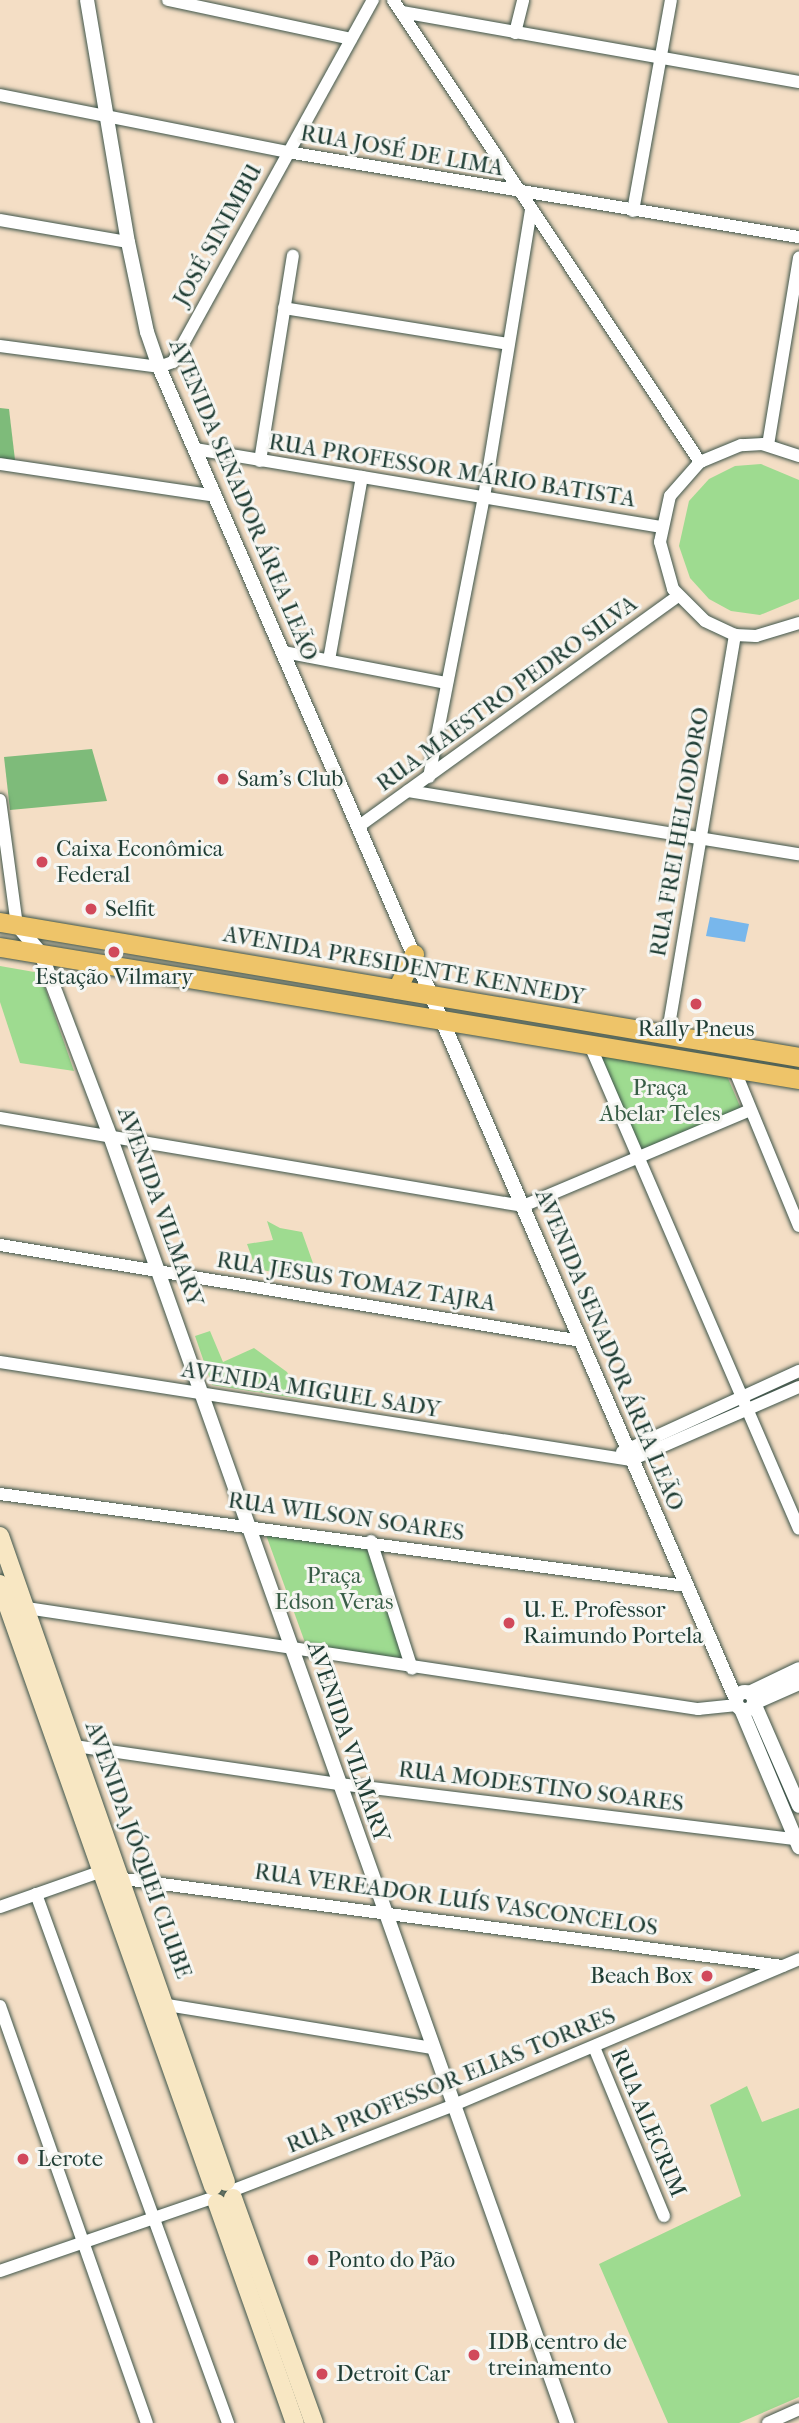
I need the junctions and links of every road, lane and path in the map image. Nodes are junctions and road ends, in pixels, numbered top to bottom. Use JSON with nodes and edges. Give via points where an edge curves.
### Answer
{"nodes":[{"id":1,"x":87,"y":0,"type":"edge"},
{"id":2,"x":168,"y":0,"type":"edge"},
{"id":3,"x":373,"y":0,"type":"edge"},
{"id":4,"x":393,"y":0,"type":"edge"},
{"id":5,"x":523,"y":0,"type":"edge"},
{"id":6,"x":671,"y":0,"type":"edge"},
{"id":7,"x":402,"y":12,"type":"junction"},
{"id":8,"x":515,"y":33,"type":"junction"},
{"id":9,"x":351,"y":39,"type":"junction"},
{"id":10,"x":659,"y":58,"type":"junction"},
{"id":11,"x":799,"y":82,"type":"edge"},
{"id":12,"x":0,"y":95,"type":"edge"},
{"id":13,"x":110,"y":118,"type":"junction"},
{"id":14,"x":287,"y":152,"type":"junction"},
{"id":15,"x":522,"y":194,"type":"junction"},
{"id":16,"x":531,"y":209,"type":"junction"},
{"id":17,"x":633,"y":211,"type":"junction"},
{"id":18,"x":0,"y":220,"type":"edge"},
{"id":19,"x":799,"y":237,"type":"edge"},
{"id":20,"x":128,"y":242,"type":"junction"},
{"id":21,"x":293,"y":256,"type":"dead end"},
{"id":22,"x":799,"y":258,"type":"edge"},
{"id":23,"x":284,"y":308,"type":"junction"},
{"id":24,"x":508,"y":344,"type":"junction"},
{"id":25,"x":0,"y":346,"type":"edge"},
{"id":26,"x":159,"y":367,"type":"junction"},
{"id":27,"x":768,"y":445,"type":"junction"},
{"id":28,"x":195,"y":449,"type":"junction"},
{"id":29,"x":799,"y":456,"type":"edge"},
{"id":30,"x":260,"y":461,"type":"junction"},
{"id":31,"x":699,"y":462,"type":"junction"},
{"id":32,"x":0,"y":464,"type":"edge"},
{"id":33,"x":362,"y":477,"type":"junction"},
{"id":34,"x":216,"y":496,"type":"junction"},
{"id":35,"x":484,"y":497,"type":"junction"},
{"id":36,"x":661,"y":527,"type":"junction"},
{"id":37,"x":678,"y":596,"type":"junction"},
{"id":38,"x":799,"y":623,"type":"edge"},
{"id":39,"x":735,"y":635,"type":"junction"},
{"id":40,"x":284,"y":652,"type":"junction"},
{"id":41,"x":329,"y":660,"type":"junction"},
{"id":42,"x":446,"y":683,"type":"junction"},
{"id":43,"x":429,"y":777,"type":"junction"},
{"id":44,"x":408,"y":791,"type":"junction"},
{"id":45,"x":0,"y":800,"type":"edge"},
{"id":46,"x":359,"y":826,"type":"junction"},
{"id":47,"x":702,"y":837,"type":"junction"},
{"id":48,"x":799,"y":854,"type":"edge"},
{"id":49,"x":8,"y":923,"type":"edge"},
{"id":50,"x":0,"y":947,"type":"edge"},
{"id":51,"x":41,"y":954,"type":"junction"},
{"id":52,"x":414,"y":954,"type":"junction"},
{"id":53,"x":397,"y":989,"type":"junction"},
{"id":54,"x":432,"y":995,"type":"junction"},
{"id":55,"x":442,"y":1017,"type":"junction"},
{"id":56,"x":667,"y":1037,"type":"junction"},
{"id":57,"x":589,"y":1043,"type":"junction"},
{"id":58,"x":799,"y":1057,"type":"edge"},
{"id":59,"x":733,"y":1066,"type":"junction"},
{"id":60,"x":799,"y":1079,"type":"edge"},
{"id":61,"x":750,"y":1110,"type":"junction"},
{"id":62,"x":0,"y":1118,"type":"edge"},
{"id":63,"x":110,"y":1136,"type":"junction"},
{"id":64,"x":637,"y":1157,"type":"junction"},
{"id":65,"x":523,"y":1206,"type":"junction"},
{"id":66,"x":799,"y":1226,"type":"edge"},
{"id":67,"x":0,"y":1245,"type":"edge"},
{"id":68,"x":159,"y":1271,"type":"junction"},
{"id":69,"x":581,"y":1341,"type":"junction"},
{"id":70,"x":0,"y":1362,"type":"edge"},
{"id":71,"x":799,"y":1371,"type":"edge"},
{"id":72,"x":799,"y":1387,"type":"edge"},
{"id":73,"x":742,"y":1395,"type":"junction"},
{"id":74,"x":205,"y":1396,"type":"junction"},
{"id":75,"x":748,"y":1410,"type":"junction"},
{"id":76,"x":624,"y":1455,"type":"junction"},
{"id":77,"x":0,"y":1494,"type":"edge"},
{"id":78,"x":248,"y":1524,"type":"junction"},
{"id":79,"x":799,"y":1529,"type":"edge"},
{"id":80,"x":0,"y":1536,"type":"edge"},
{"id":81,"x":371,"y":1541,"type":"junction"},
{"id":82,"x":0,"y":1584,"type":"edge"},
{"id":83,"x":686,"y":1586,"type":"junction"},
{"id":84,"x":4,"y":1605,"type":"edge"},
{"id":85,"x":27,"y":1609,"type":"junction"},
{"id":86,"x":293,"y":1652,"type":"junction"},
{"id":87,"x":412,"y":1669,"type":"junction"},
{"id":88,"x":799,"y":1670,"type":"edge"},
{"id":89,"x":799,"y":1683,"type":"edge"},
{"id":90,"x":743,"y":1702,"type":"junction"},
{"id":91,"x":75,"y":1746,"type":"junction"},
{"id":92,"x":339,"y":1784,"type":"junction"},
{"id":93,"x":799,"y":1806,"type":"edge"},
{"id":94,"x":797,"y":1843,"type":"edge"},
{"id":95,"x":102,"y":1871,"type":"junction"},
{"id":96,"x":124,"y":1879,"type":"junction"},
{"id":97,"x":36,"y":1894,"type":"junction"},
{"id":98,"x":0,"y":1908,"type":"edge"},
{"id":99,"x":383,"y":1910,"type":"junction"},
{"id":100,"x":799,"y":1959,"type":"edge"},
{"id":101,"x":782,"y":1966,"type":"junction"},
{"id":102,"x":167,"y":2005,"type":"junction"},
{"id":103,"x":0,"y":2006,"type":"edge"},
{"id":104,"x":594,"y":2047,"type":"junction"},
{"id":105,"x":433,"y":2048,"type":"junction"},
{"id":106,"x":454,"y":2105,"type":"junction"},
{"id":107,"x":223,"y":2193,"type":"junction"},
{"id":108,"x":664,"y":2216,"type":"dead end"},
{"id":109,"x":157,"y":2217,"type":"junction"},
{"id":110,"x":85,"y":2241,"type":"junction"},
{"id":111,"x":0,"y":2271,"type":"edge"},
{"id":112,"x":799,"y":2410,"type":"edge"},
{"id":113,"x":147,"y":2423,"type":"edge"},
{"id":114,"x":228,"y":2423,"type":"edge"},
{"id":115,"x":295,"y":2423,"type":"edge"},
{"id":116,"x":314,"y":2423,"type":"edge"},
{"id":117,"x":567,"y":2423,"type":"edge"},
{"id":118,"x":768,"y":2423,"type":"edge"}],
"edges":[{"from":1,"to":13,"type":"street","name":"AVENIDA SENADOR ÁREA LEÃO"},
{"from":2,"to":9,"type":"street"},
{"from":3,"to":9,"type":"street","name":"JOSÉ SINIMBU"},
{"from":4,"to":7,"type":"street"},
{"from":5,"to":8,"type":"street"},
{"from":6,"to":10,"type":"street"},
{"from":7,"to":8,"type":"street"},
{"from":7,"to":15,"type":"street"},
{"from":8,"to":10,"type":"street"},
{"from":9,"to":14,"type":"street","name":"JOSÉ SINIMBU"},
{"from":10,"to":11,"type":"street"},
{"from":10,"to":17,"type":"street"},
{"from":12,"to":13,"type":"street","name":"RUA JOSÉ DE LIMA"},
{"from":13,"to":14,"type":"street","name":"RUA JOSÉ DE LIMA"},
{"from":13,"to":20,"type":"street","name":"AVENIDA SENADOR ÁREA LEÃO"},
{"from":14,"to":15,"type":"street","name":"RUA JOSÉ DE LIMA"},
{"from":14,"to":26,"type":"street","name":"JOSÉ SINIMBU","via":[[173,362]]},
{"from":15,"to":16,"type":"street"},
{"from":15,"to":17,"type":"street","name":"RUA JOSÉ DE LIMA"},
{"from":16,"to":24,"type":"street"},
{"from":16,"to":31,"type":"street"},
{"from":17,"to":19,"type":"street","name":"RUA JOSÉ DE LIMA"},
{"from":18,"to":20,"type":"street"},
{"from":20,"to":26,"type":"street","name":"AVENIDA SENADOR ÁREA LEÃO"},
{"from":21,"to":23,"type":"street"},
{"from":22,"to":27,"type":"street"},
{"from":23,"to":24,"type":"street"},
{"from":23,"to":30,"type":"street"},
{"from":24,"to":35,"type":"street"},
{"from":25,"to":26,"type":"street"},
{"from":26,"to":28,"type":"street","name":"AVENIDA SENADOR ÁREA LEÃO"},
{"from":27,"to":29,"type":"street"},
{"from":27,"to":31,"type":"street","via":[[741,445]]},
{"from":28,"to":30,"type":"street","name":"RUA PROFESSOR MÁRIO BATISTA"},
{"from":28,"to":34,"type":"street","name":"AVENIDA SENADOR ÁREA LEÃO"},
{"from":30,"to":33,"type":"street","name":"RUA PROFESSOR MÁRIO BATISTA"},
{"from":31,"to":36,"type":"street","via":[[670,496]]},
{"from":32,"to":34,"type":"street"},
{"from":33,"to":35,"type":"street","name":"RUA PROFESSOR MÁRIO BATISTA"},
{"from":33,"to":41,"type":"street"},
{"from":34,"to":40,"type":"street","name":"AVENIDA SENADOR ÁREA LEÃO"},
{"from":35,"to":36,"type":"street","name":"RUA PROFESSOR MÁRIO BATISTA"},
{"from":35,"to":42,"type":"street"},
{"from":36,"to":37,"type":"street","via":[[663,566]]},
{"from":37,"to":39,"type":"street","via":[[705,621]]},
{"from":37,"to":43,"type":"street","name":"RUA MAESTRO PEDRO SILVA"},
{"from":38,"to":39,"type":"street","via":[[786,630]]},
{"from":39,"to":47,"type":"street","name":"RUA FREI HELIODORO"},
{"from":40,"to":41,"type":"street"},
{"from":40,"to":46,"type":"street","name":"AVENIDA SENADOR ÁREA LEÃO"},
{"from":41,"to":42,"type":"street"},
{"from":42,"to":43,"type":"street"},
{"from":43,"to":44,"type":"street","name":"RUA MAESTRO PEDRO SILVA"},
{"from":44,"to":46,"type":"street","name":"RUA MAESTRO PEDRO SILVA"},
{"from":44,"to":47,"type":"street"},
{"from":45,"to":49,"type":"street"},
{"from":46,"to":52,"type":"street","name":"AVENIDA SENADOR ÁREA LEÃO"},
{"from":47,"to":48,"type":"street"},
{"from":47,"to":56,"type":"street","name":"RUA FREI HELIODORO"},
{"from":49,"to":51,"type":"street","name":"AVENIDA VILMARY"},
{"from":49,"to":53,"type":"main road","name":"AVENIDA PRESIDENTE KENNEDY"},
{"from":50,"to":51,"type":"main road","name":"AVENIDA PRESIDENTE KENNEDY"},
{"from":51,"to":55,"type":"main road","name":"AVENIDA PRESIDENTE KENNEDY"},
{"from":51,"to":63,"type":"street","name":"AVENIDA VILMARY"},
{"from":52,"to":53,"type":"main road"},
{"from":52,"to":54,"type":"street","name":"AVENIDA SENADOR ÁREA LEÃO"},
{"from":53,"to":54,"type":"main road","name":"AVENIDA PRESIDENTE KENNEDY"},
{"from":54,"to":55,"type":"street","name":"AVENIDA SENADOR ÁREA LEÃO"},
{"from":54,"to":56,"type":"main road","name":"AVENIDA PRESIDENTE KENNEDY"},
{"from":55,"to":57,"type":"main road","name":"AVENIDA PRESIDENTE KENNEDY"},
{"from":55,"to":65,"type":"street","name":"AVENIDA SENADOR ÁREA LEÃO"},
{"from":56,"to":58,"type":"main road","name":"AVENIDA PRESIDENTE KENNEDY"},
{"from":57,"to":59,"type":"main road","name":"AVENIDA PRESIDENTE KENNEDY"},
{"from":57,"to":64,"type":"street"},
{"from":59,"to":60,"type":"main road","name":"AVENIDA PRESIDENTE KENNEDY"},
{"from":59,"to":61,"type":"street"},
{"from":61,"to":64,"type":"street"},
{"from":61,"to":66,"type":"street"},
{"from":62,"to":63,"type":"street"},
{"from":63,"to":65,"type":"street"},
{"from":63,"to":68,"type":"street","name":"AVENIDA VILMARY"},
{"from":64,"to":65,"type":"street"},
{"from":64,"to":73,"type":"street"},
{"from":65,"to":69,"type":"street","name":"AVENIDA SENADOR ÁREA LEÃO"},
{"from":67,"to":68,"type":"street","name":"RUA JESUS TOMAZ TAJRA"},
{"from":68,"to":69,"type":"street","name":"RUA JESUS TOMAZ TAJRA"},
{"from":68,"to":74,"type":"street","name":"AVENIDA VILMARY"},
{"from":69,"to":76,"type":"street","name":"AVENIDA SENADOR ÁREA LEÃO"},
{"from":70,"to":74,"type":"street","name":"AVENIDA MIGUEL SADY"},
{"from":71,"to":73,"type":"street"},
{"from":72,"to":75,"type":"street"},
{"from":73,"to":75,"type":"street"},
{"from":73,"to":76,"type":"street"},
{"from":74,"to":76,"type":"street","name":"AVENIDA MIGUEL SADY"},
{"from":74,"to":78,"type":"street","name":"AVENIDA VILMARY"},
{"from":75,"to":76,"type":"street"},
{"from":75,"to":79,"type":"street"},
{"from":76,"to":83,"type":"street","name":"AVENIDA SENADOR ÁREA LEÃO"},
{"from":77,"to":78,"type":"street","name":"RUA WILSON SOARES"},
{"from":78,"to":81,"type":"street","name":"RUA WILSON SOARES"},
{"from":78,"to":86,"type":"street","name":"AVENIDA VILMARY"},
{"from":80,"to":85,"type":"main road","name":"AVENIDA JÓQUEI CLUBE"},
{"from":81,"to":83,"type":"street","name":"RUA WILSON SOARES"},
{"from":81,"to":87,"type":"street"},
{"from":82,"to":84,"type":"main road","name":"AVENIDA JÓQUEI CLUBE"},
{"from":83,"to":90,"type":"street","name":"AVENIDA SENADOR ÁREA LEÃO"},
{"from":84,"to":85,"type":"street"},
{"from":84,"to":95,"type":"main road","name":"AVENIDA JÓQUEI CLUBE"},
{"from":85,"to":86,"type":"street"},
{"from":85,"to":91,"type":"main road","name":"AVENIDA JÓQUEI CLUBE"},
{"from":86,"to":87,"type":"street"},
{"from":86,"to":92,"type":"street","name":"AVENIDA VILMARY"},
{"from":87,"to":90,"type":"street","via":[[698,1709]]},
{"from":88,"to":90,"type":"street"},
{"from":89,"to":90,"type":"street"},
{"from":90,"to":93,"type":"street","name":"AVENIDA SENADOR ÁREA LEÃO"},
{"from":90,"to":94,"type":"street","name":"AVENIDA SENADOR ÁREA LEÃO"},
{"from":91,"to":92,"type":"street","name":"RUA MODESTINO SOARES"},
{"from":91,"to":96,"type":"main road","name":"AVENIDA JÓQUEI CLUBE"},
{"from":92,"to":94,"type":"street","name":"RUA MODESTINO SOARES"},
{"from":92,"to":99,"type":"street","name":"AVENIDA VILMARY"},
{"from":95,"to":96,"type":"street","name":"RUA VEREADOR LUÍS VASCONCELOS"},
{"from":95,"to":97,"type":"street"},
{"from":95,"to":107,"type":"main road","name":"AVENIDA JÓQUEI CLUBE"},
{"from":96,"to":99,"type":"street","name":"RUA VEREADOR LUÍS VASCONCELOS"},
{"from":96,"to":102,"type":"main road","name":"AVENIDA JÓQUEI CLUBE"},
{"from":97,"to":98,"type":"street"},
{"from":97,"to":109,"type":"street"},
{"from":99,"to":101,"type":"street","name":"RUA VEREADOR LUÍS VASCONCELOS"},
{"from":99,"to":105,"type":"street","name":"AVENIDA VILMARY"},
{"from":100,"to":101,"type":"street","name":"RUA PROFESSOR ELIAS TORRES"},
{"from":101,"to":104,"type":"street","name":"RUA PROFESSOR ELIAS TORRES"},
{"from":102,"to":105,"type":"street"},
{"from":102,"to":107,"type":"main road","name":"AVENIDA JÓQUEI CLUBE"},
{"from":103,"to":110,"type":"street"},
{"from":104,"to":106,"type":"street","name":"RUA PROFESSOR ELIAS TORRES"},
{"from":104,"to":108,"type":"street","name":"RUA ALECRIM"},
{"from":105,"to":106,"type":"street","name":"AVENIDA VILMARY"},
{"from":106,"to":107,"type":"street","name":"RUA PROFESSOR ELIAS TORRES"},
{"from":106,"to":117,"type":"street","name":"AVENIDA VILMARY"},
{"from":107,"to":109,"type":"street","name":"RUA PROFESSOR ELIAS TORRES"},
{"from":107,"to":115,"type":"main road","name":"AVENIDA JÓQUEI CLUBE"},
{"from":107,"to":116,"type":"main road","name":"AVENIDA JÓQUEI CLUBE"},
{"from":109,"to":110,"type":"street","name":"RUA PROFESSOR ELIAS TORRES"},
{"from":109,"to":114,"type":"street"},
{"from":110,"to":111,"type":"street","name":"RUA PROFESSOR ELIAS TORRES"},
{"from":110,"to":113,"type":"street"},
{"from":112,"to":118,"type":"street"}]}
